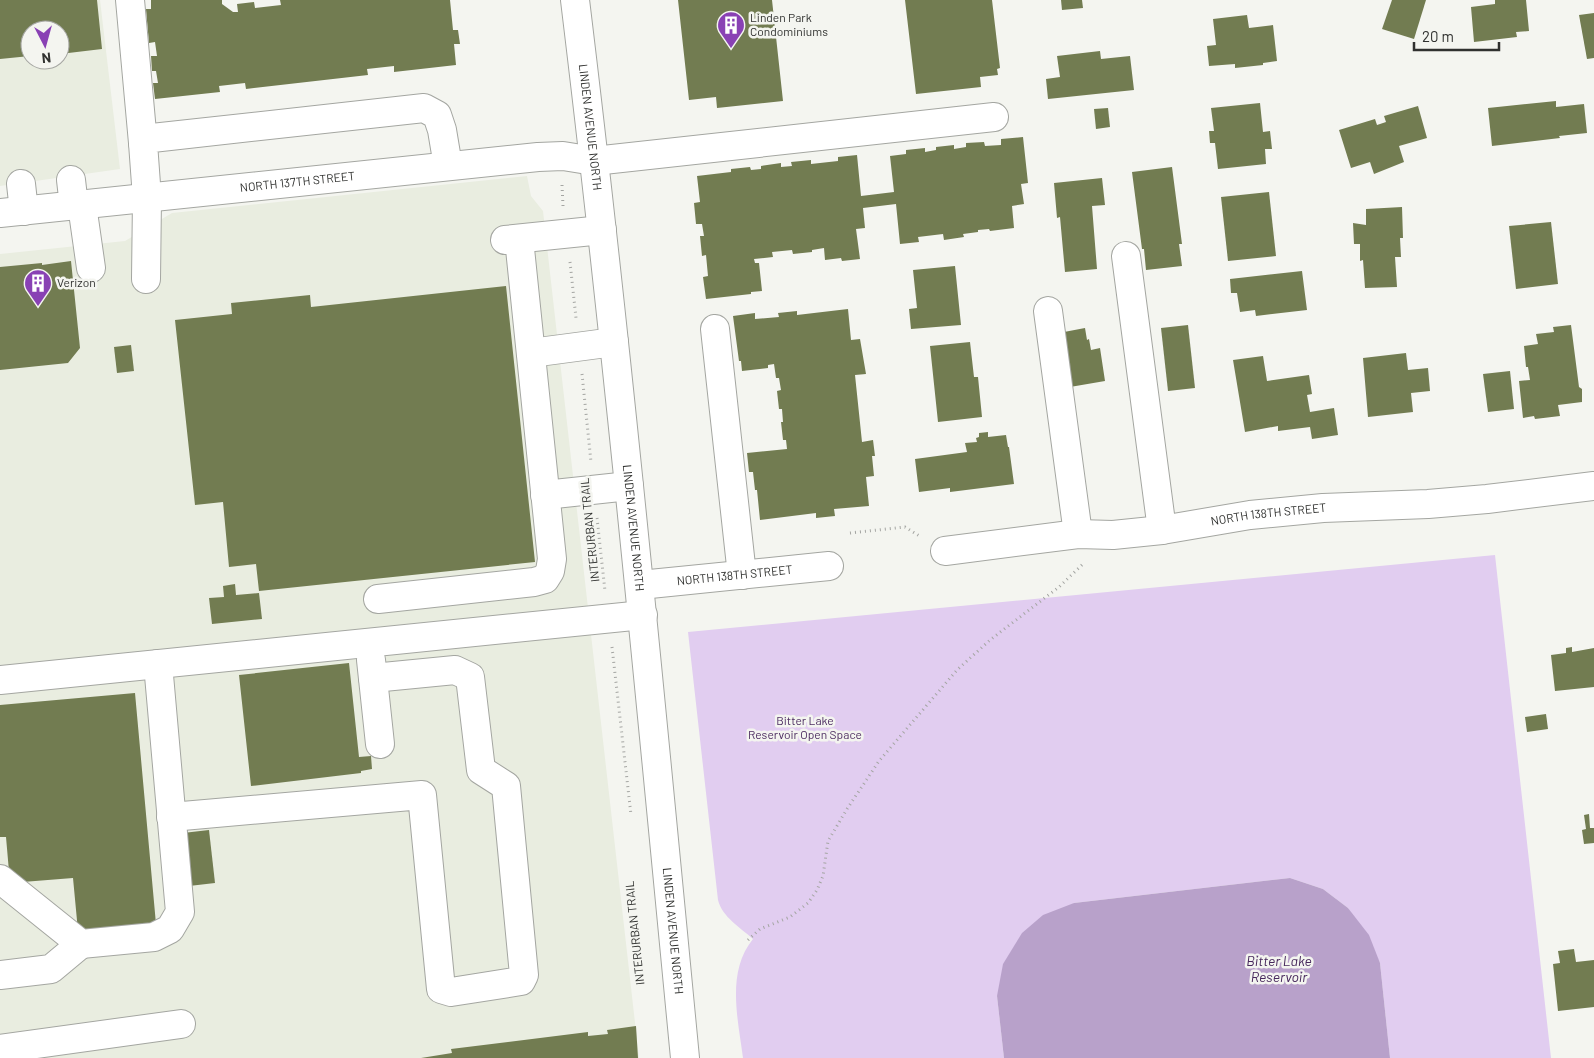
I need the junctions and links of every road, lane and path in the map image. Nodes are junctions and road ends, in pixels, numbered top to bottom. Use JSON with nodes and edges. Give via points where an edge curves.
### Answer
{"nodes":[{"id":1,"x":130,"y":0,"type":"edge"},
{"id":2,"x":576,"y":0,"type":"edge"},
{"id":3,"x":994,"y":117,"type":"dead end"},
{"id":4,"x":143,"y":143,"type":"junction"},
{"id":5,"x":563,"y":156,"type":"junction"},
{"id":6,"x":594,"y":161,"type":"junction"},
{"id":7,"x":448,"y":166,"type":"junction"},
{"id":8,"x":21,"y":184,"type":"dead end"},
{"id":9,"x":76,"y":197,"type":"junction"},
{"id":10,"x":148,"y":198,"type":"junction"},
{"id":11,"x":12,"y":212,"type":"edge"},
{"id":12,"x":602,"y":230,"type":"junction"},
{"id":13,"x":566,"y":234,"type":"junction"},
{"id":14,"x":1126,"y":256,"type":"dead end"},
{"id":15,"x":91,"y":268,"type":"dead end"},
{"id":16,"x":146,"y":279,"type":"dead end"},
{"id":17,"x":1048,"y":311,"type":"dead end"},
{"id":18,"x":715,"y":330,"type":"dead end"},
{"id":19,"x":614,"y":342,"type":"junction"},
{"id":20,"x":579,"y":347,"type":"junction"},
{"id":21,"x":531,"y":353,"type":"junction"},
{"id":22,"x":630,"y":486,"type":"junction"},
{"id":23,"x":1594,"y":486,"type":"edge"},
{"id":24,"x":594,"y":489,"type":"junction"},
{"id":25,"x":545,"y":495,"type":"junction"},
{"id":26,"x":1162,"y":530,"type":"junction"},
{"id":27,"x":850,"y":533,"type":"dead end"},
{"id":28,"x":1078,"y":534,"type":"junction"},
{"id":29,"x":1114,"y":535,"type":"junction"},
{"id":30,"x":945,"y":550,"type":"joint"},
{"id":31,"x":829,"y":566,"type":"dead end"},
{"id":32,"x":742,"y":575,"type":"junction"},
{"id":33,"x":640,"y":586,"type":"junction"},
{"id":34,"x":378,"y":599,"type":"dead end"},
{"id":35,"x":643,"y":615,"type":"junction"},
{"id":36,"x":608,"y":620,"type":"junction"},
{"id":37,"x":368,"y":644,"type":"junction"},
{"id":38,"x":158,"y":664,"type":"junction"},
{"id":39,"x":373,"y":678,"type":"junction"},
{"id":40,"x":0,"y":680,"type":"edge"},
{"id":41,"x":380,"y":744,"type":"dead end"},
{"id":42,"x":171,"y":817,"type":"junction"},
{"id":43,"x":632,"y":824,"type":"dead end"},
{"id":44,"x":0,"y":879,"type":"edge"},
{"id":45,"x":748,"y":940,"type":"dead end"},
{"id":46,"x":81,"y":944,"type":"junction"},
{"id":47,"x":0,"y":975,"type":"edge"},
{"id":48,"x":181,"y":1024,"type":"dead end"},
{"id":49,"x":0,"y":1049,"type":"edge"},
{"id":50,"x":684,"y":1058,"type":"edge"}],
"edges":[{"from":1,"to":4,"type":"street"},
{"from":2,"to":6,"type":"street","name":"LINDEN AVENUE NORTH"},
{"from":3,"to":6,"type":"street","name":"NORTH 137TH STREET"},
{"from":4,"to":7,"type":"street","via":[[152,138],[424,108],[437,115]]},
{"from":4,"to":10,"type":"street"},
{"from":5,"to":6,"type":"street","name":"NORTH 137TH STREET"},
{"from":5,"to":7,"type":"street","name":"NORTH 137TH STREET"},
{"from":5,"to":13,"type":"path","name":"INTERURBAN TRAIL"},
{"from":6,"to":12,"type":"street","name":"LINDEN AVENUE NORTH"},
{"from":7,"to":10,"type":"street","name":"NORTH 137TH STREET"},
{"from":8,"to":11,"type":"street"},
{"from":9,"to":10,"type":"street","name":"NORTH 137TH STREET"},
{"from":9,"to":11,"type":"street","name":"NORTH 137TH STREET"},
{"from":9,"to":15,"type":"street"},
{"from":10,"to":16,"type":"street"},
{"from":12,"to":13,"type":"street"},
{"from":12,"to":19,"type":"street","name":"LINDEN AVENUE NORTH"},
{"from":13,"to":20,"type":"path","name":"INTERURBAN TRAIL"},
{"from":13,"to":21,"type":"street","via":[[512,240]]},
{"from":14,"to":26,"type":"street"},
{"from":17,"to":28,"type":"street"},
{"from":18,"to":32,"type":"street"},
{"from":19,"to":20,"type":"street"},
{"from":19,"to":22,"type":"street","name":"LINDEN AVENUE NORTH"},
{"from":20,"to":21,"type":"street"},
{"from":20,"to":24,"type":"path","name":"INTERURBAN TRAIL"},
{"from":21,"to":25,"type":"street"},
{"from":22,"to":24,"type":"street"},
{"from":22,"to":33,"type":"street","name":"LINDEN AVENUE NORTH"},
{"from":23,"to":26,"type":"street","name":"NORTH 138TH STREET","via":[[1478,500],[1250,515]]},
{"from":24,"to":25,"type":"street"},
{"from":24,"to":36,"type":"path","name":"INTERURBAN TRAIL"},
{"from":25,"to":34,"type":"street","via":[[552,559],[545,579]]},
{"from":26,"to":29,"type":"street","name":"NORTH 138TH STREET"},
{"from":27,"to":30,"type":"path","via":[[905,528]]},
{"from":28,"to":29,"type":"street","name":"NORTH 138TH STREET"},
{"from":28,"to":30,"type":"street","name":"NORTH 138TH STREET"},
{"from":29,"to":45,"type":"path","via":[[1059,587],[956,670],[879,761],[847,809],[828,841],[823,876],[808,903],[790,917],[760,929]]},
{"from":31,"to":32,"type":"street","name":"NORTH 138TH STREET"},
{"from":32,"to":33,"type":"street","name":"NORTH 138TH STREET"},
{"from":33,"to":35,"type":"street","name":"LINDEN AVENUE NORTH"},
{"from":35,"to":36,"type":"street"},
{"from":35,"to":50,"type":"street","name":"LINDEN AVENUE NORTH"},
{"from":36,"to":37,"type":"street"},
{"from":36,"to":43,"type":"path","name":"INTERURBAN TRAIL"},
{"from":37,"to":38,"type":"street"},
{"from":37,"to":39,"type":"street"},
{"from":38,"to":40,"type":"street"},
{"from":38,"to":42,"type":"street"},
{"from":39,"to":41,"type":"street"},
{"from":39,"to":42,"type":"street","via":[[455,670],[470,677],[481,770],[506,786],[524,975],[521,981],[452,992],[441,989],[422,795]]},
{"from":42,"to":46,"type":"street","via":[[180,912],[170,929],[154,937]]},
{"from":44,"to":46,"type":"street"},
{"from":46,"to":47,"type":"street","via":[[51,969]]},
{"from":48,"to":49,"type":"street"}]}
